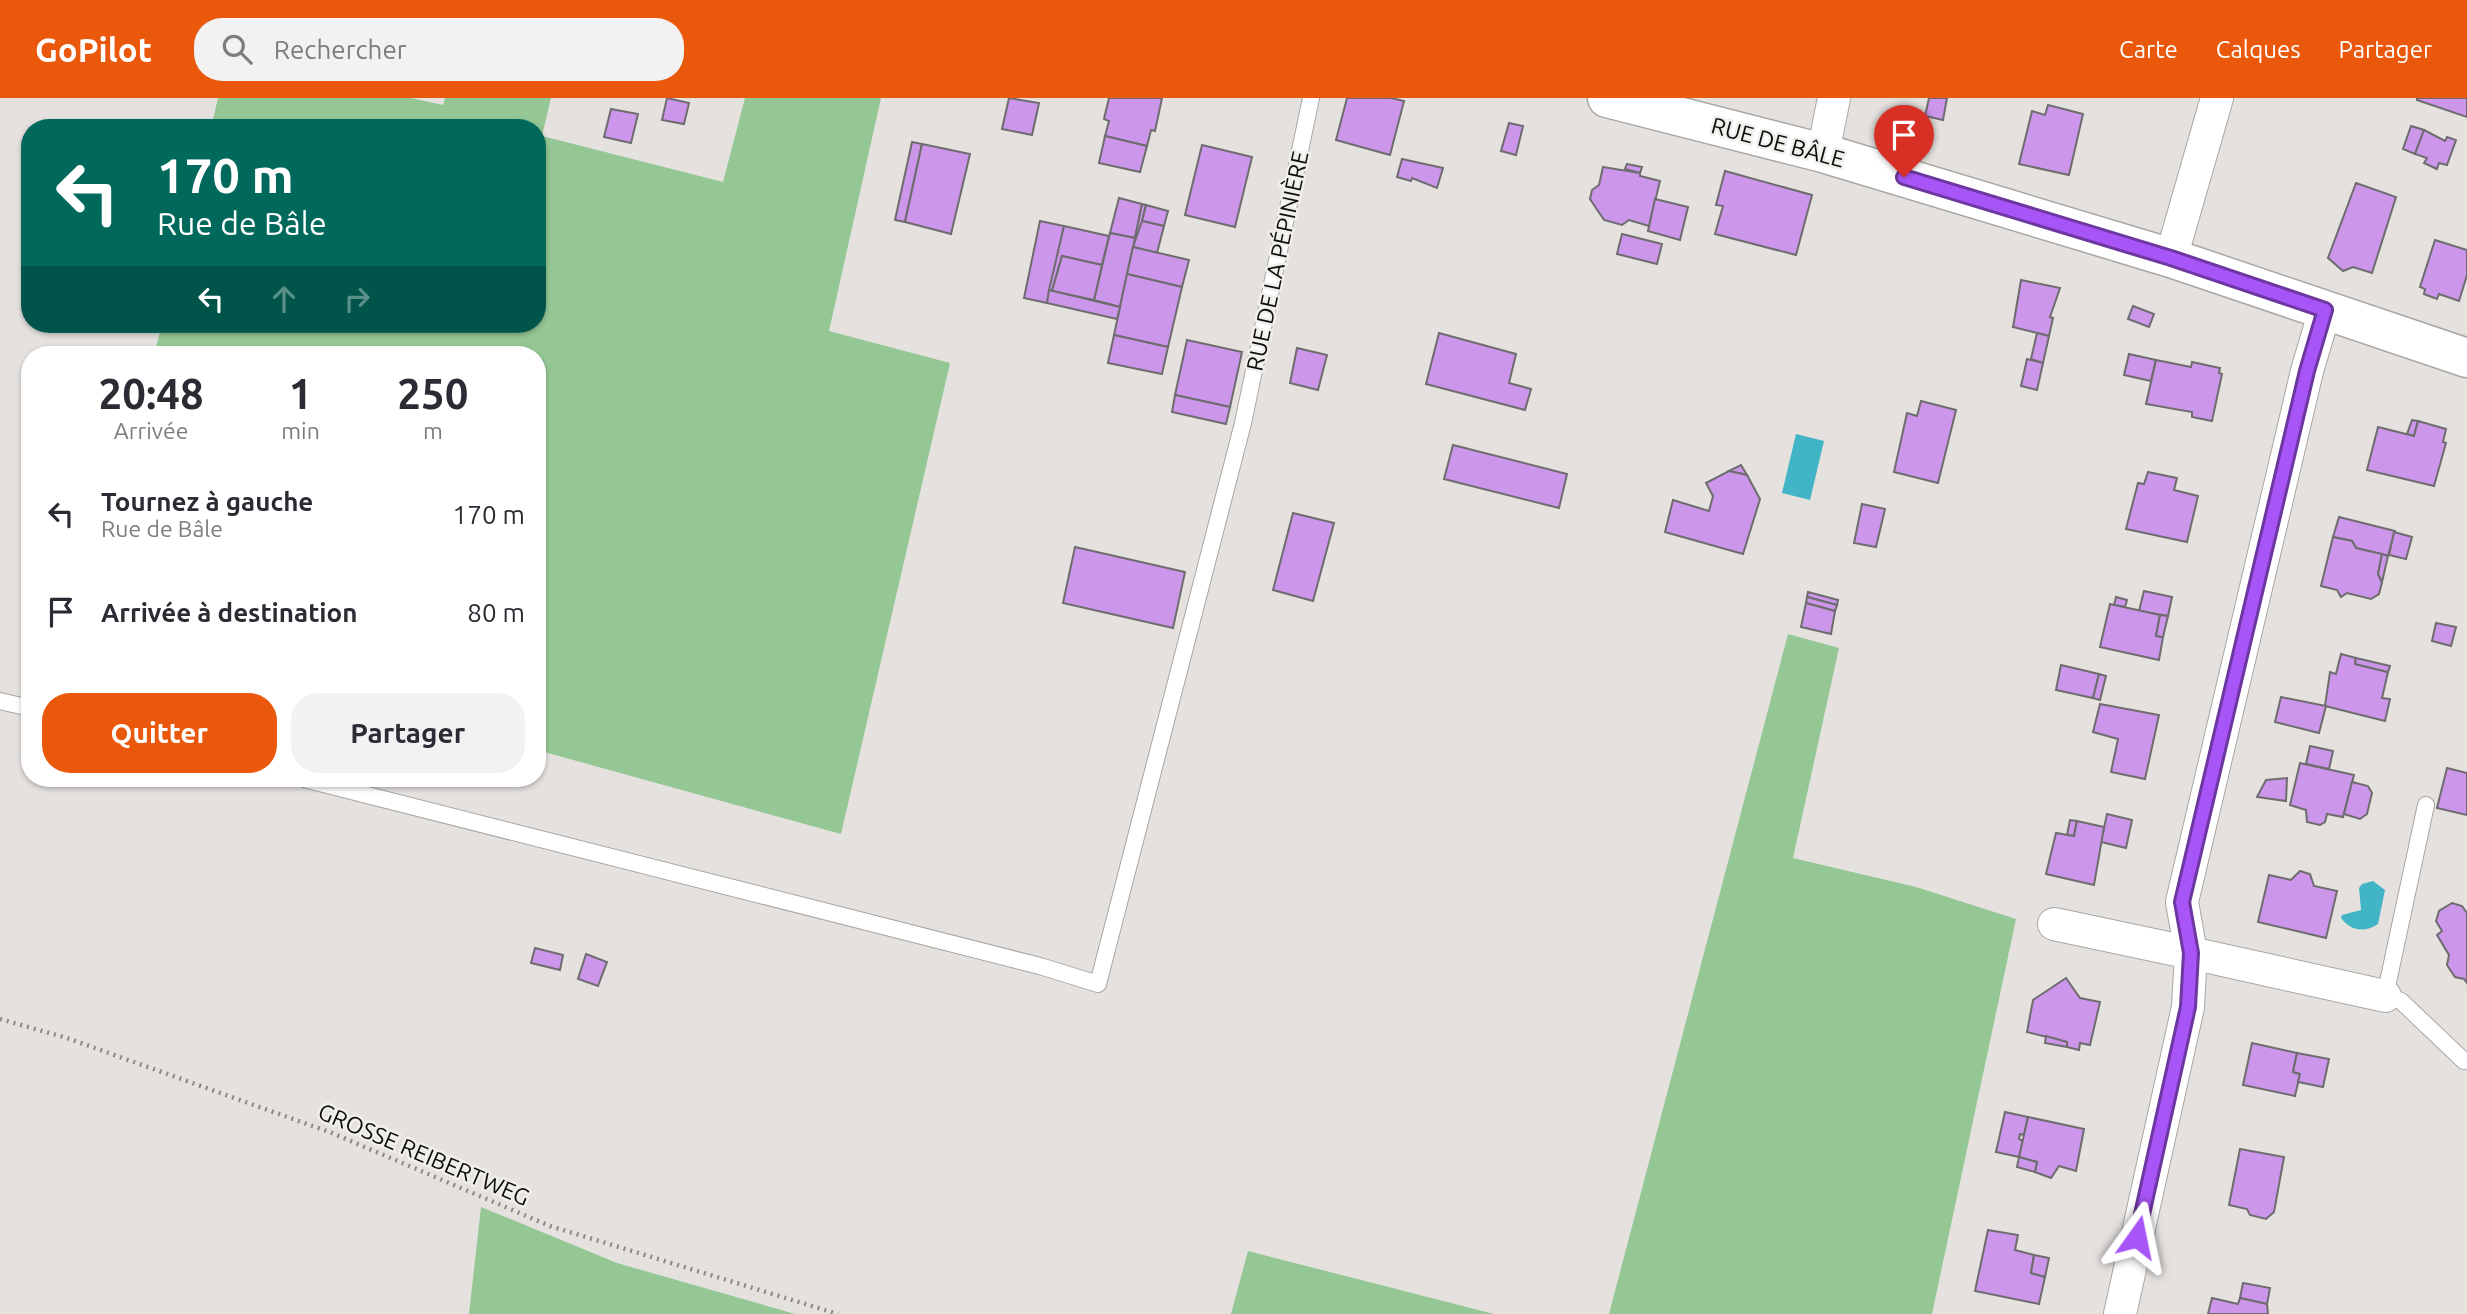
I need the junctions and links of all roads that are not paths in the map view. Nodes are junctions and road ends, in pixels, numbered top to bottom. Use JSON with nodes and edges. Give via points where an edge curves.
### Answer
{"nodes":[{"id":1,"x":1311,"y":98,"type":"edge"},
{"id":2,"x":1607,"y":98,"type":"edge"},
{"id":3,"x":1834,"y":98,"type":"edge"},
{"id":4,"x":2217,"y":98,"type":"edge"},
{"id":5,"x":1823,"y":153,"type":"junction"},
{"id":6,"x":2171,"y":258,"type":"junction"},
{"id":7,"x":2325,"y":310,"type":"junction"},
{"id":8,"x":2467,"y":358,"type":"edge"},
{"id":9,"x":0,"y":701,"type":"edge"},
{"id":10,"x":21,"y":707,"type":"edge"},
{"id":11,"x":335,"y":787,"type":"edge"},
{"id":12,"x":2426,"y":805,"type":"dead end"},
{"id":13,"x":2054,"y":924,"type":"dead end"},
{"id":14,"x":2191,"y":953,"type":"junction"},
{"id":15,"x":2385,"y":996,"type":"junction"},
{"id":16,"x":2464,"y":1061,"type":"dead end"},
{"id":17,"x":2120,"y":1314,"type":"edge"}],
"edges":[{"from":1,"to":11,"type":"lane","name":"RUE DE LA PÉPINIÈRE","via":[[1243,423],[1098,984]]},
{"from":2,"to":5,"type":"street","name":"RUE DE BÂLE"},
{"from":3,"to":5,"type":"street"},
{"from":4,"to":6,"type":"street"},
{"from":5,"to":6,"type":"street","name":"RUE DE BÂLE"},
{"from":6,"to":7,"type":"street","name":"RUE DE BÂLE"},
{"from":7,"to":8,"type":"street","name":"RUE DE BÂLE"},
{"from":7,"to":14,"type":"street","via":[[2182,902]]},
{"from":9,"to":10,"type":"lane"},
{"from":12,"to":15,"type":"lane"},
{"from":13,"to":14,"type":"street"},
{"from":14,"to":15,"type":"street"},
{"from":14,"to":17,"type":"street","via":[[2188,1007]]},
{"from":15,"to":16,"type":"lane","via":[[2401,1001]]}]}
